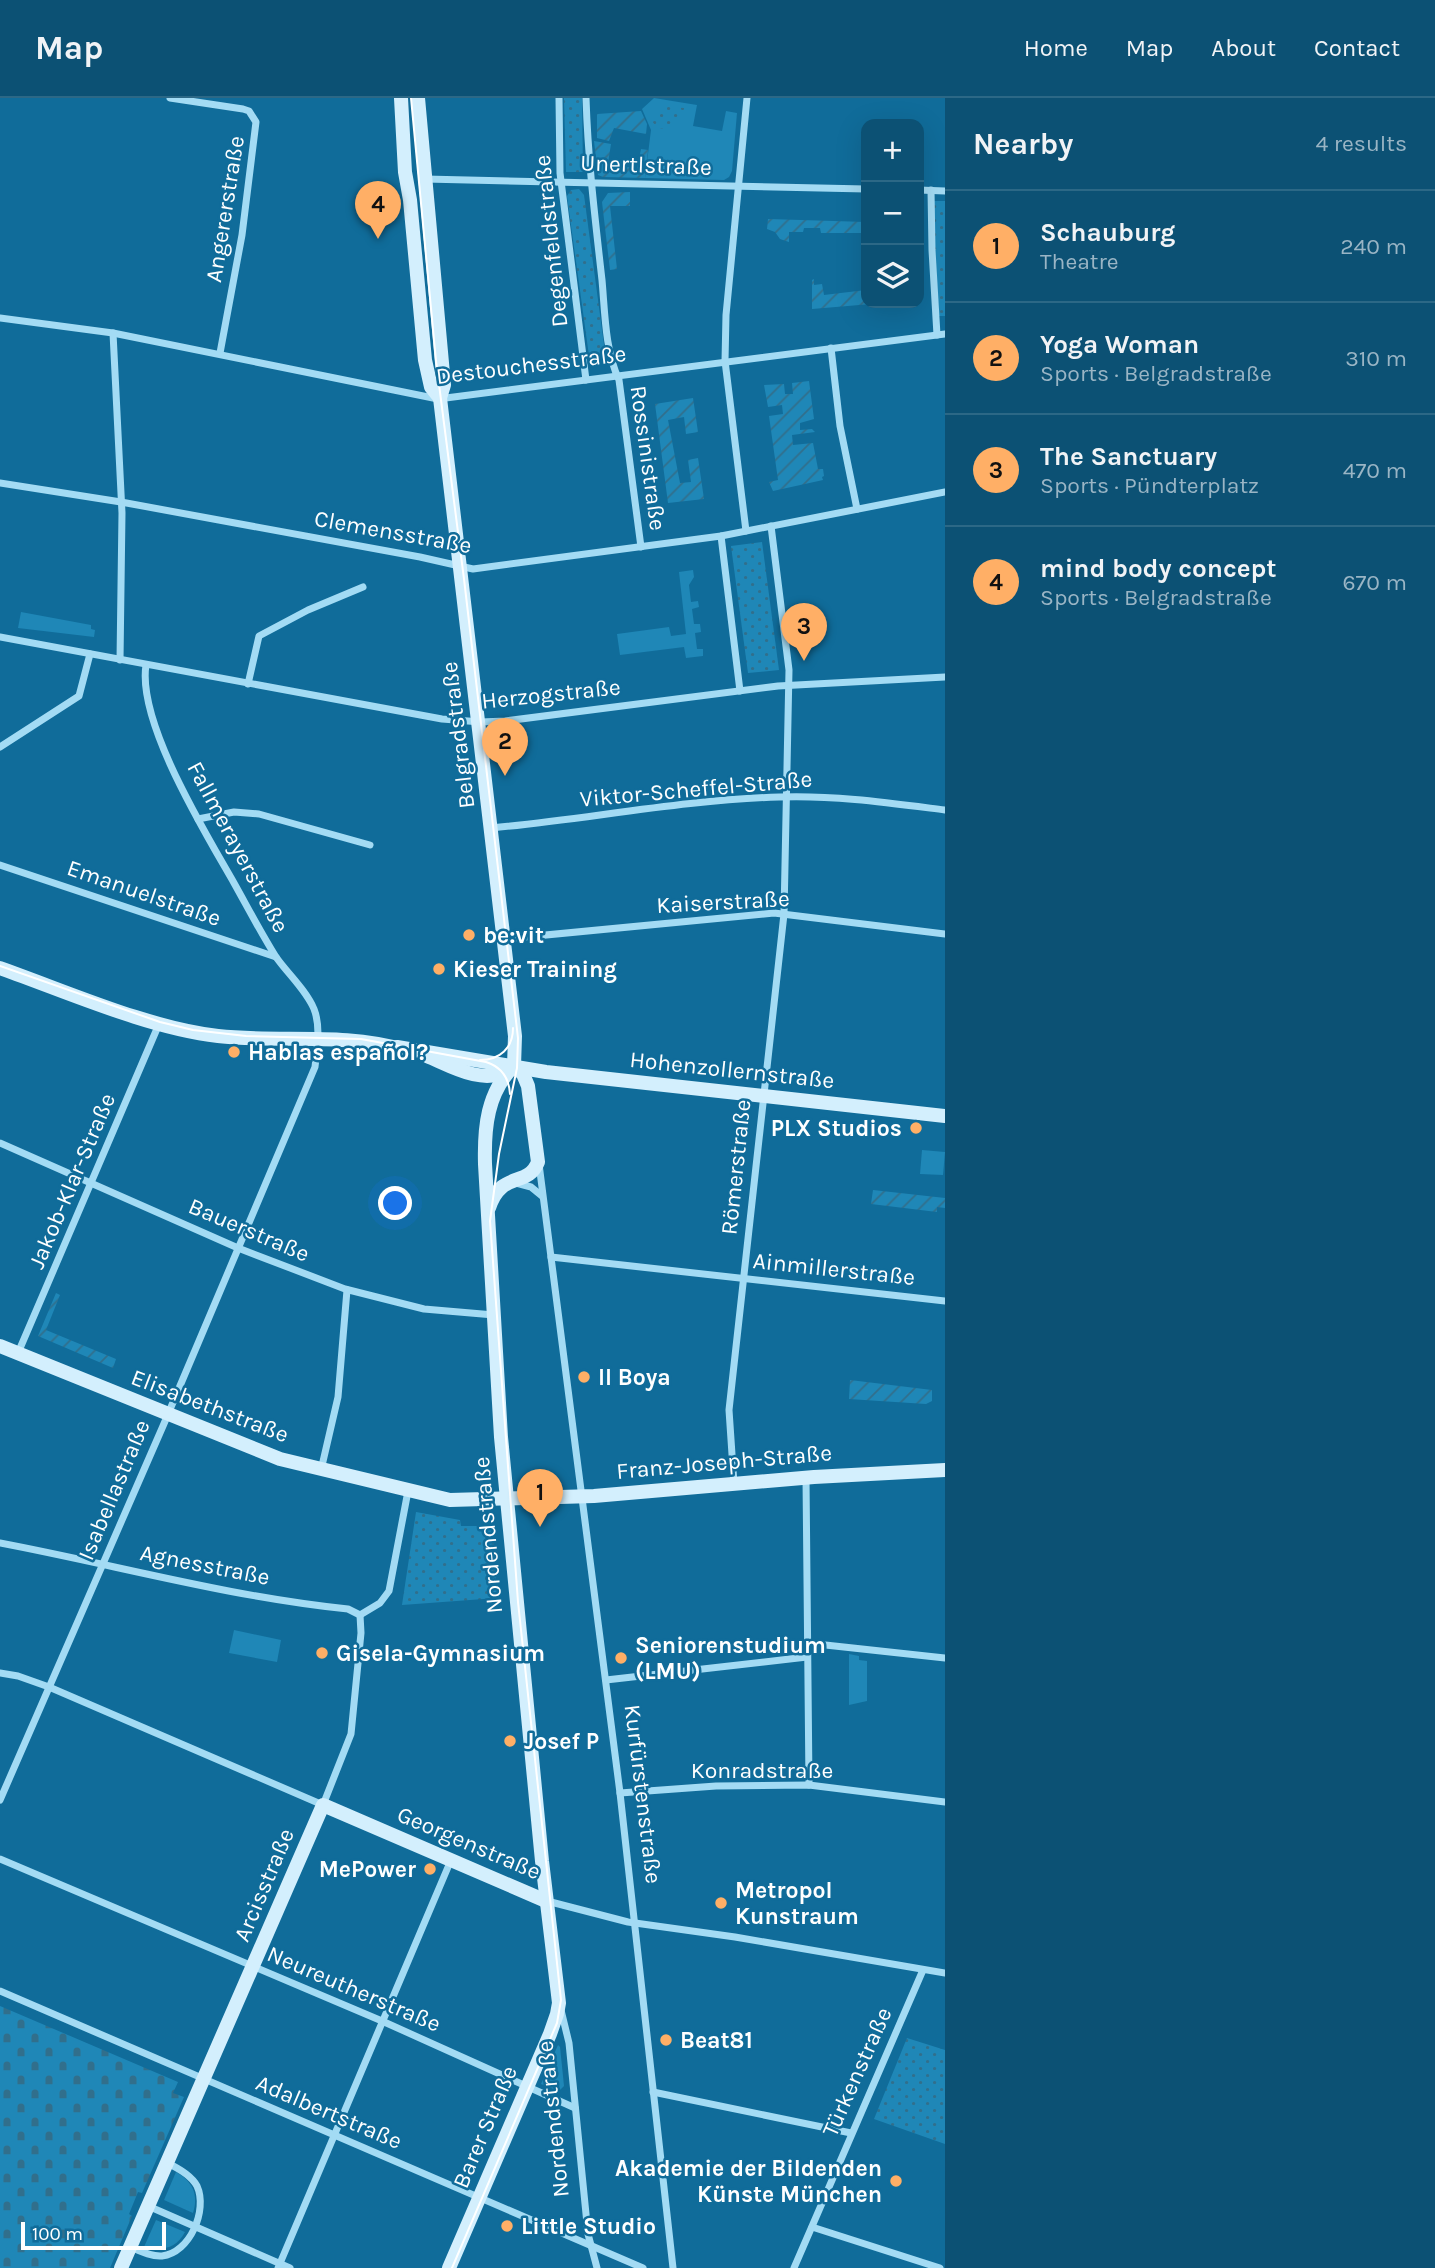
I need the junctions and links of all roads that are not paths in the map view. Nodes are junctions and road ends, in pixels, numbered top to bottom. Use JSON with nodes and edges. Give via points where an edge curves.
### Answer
{"nodes":[{"id":1,"x":170,"y":98,"type":"edge"},
{"id":2,"x":401,"y":98,"type":"edge"},
{"id":3,"x":418,"y":98,"type":"edge"},
{"id":4,"x":559,"y":98,"type":"edge"},
{"id":5,"x":586,"y":98,"type":"edge"},
{"id":6,"x":747,"y":98,"type":"edge"},
{"id":7,"x":425,"y":179,"type":"junction"},
{"id":8,"x":562,"y":182,"type":"junction"},
{"id":9,"x":589,"y":183,"type":"junction"},
{"id":10,"x":739,"y":186,"type":"junction"},
{"id":11,"x":861,"y":189,"type":"edge"},
{"id":12,"x":924,"y":190,"type":"edge"},
{"id":13,"x":931,"y":190,"type":"junction"},
{"id":14,"x":945,"y":191,"type":"edge"},
{"id":15,"x":0,"y":318,"type":"edge"},
{"id":16,"x":113,"y":333,"type":"junction"},
{"id":17,"x":941,"y":335,"type":"edge"},
{"id":18,"x":831,"y":348,"type":"junction"},
{"id":19,"x":220,"y":353,"type":"junction"},
{"id":20,"x":725,"y":362,"type":"junction"},
{"id":21,"x":616,"y":375,"type":"junction"},
{"id":22,"x":586,"y":380,"type":"junction"},
{"id":23,"x":440,"y":398,"type":"junction"},
{"id":24,"x":0,"y":483,"type":"edge"},
{"id":25,"x":945,"y":492,"type":"edge"},
{"id":26,"x":121,"y":502,"type":"junction"},
{"id":27,"x":857,"y":509,"type":"junction"},
{"id":28,"x":771,"y":526,"type":"junction"},
{"id":29,"x":746,"y":531,"type":"junction"},
{"id":30,"x":721,"y":536,"type":"junction"},
{"id":31,"x":641,"y":547,"type":"junction"},
{"id":32,"x":461,"y":565,"type":"junction"},
{"id":33,"x":363,"y":587,"type":"dead end"},
{"id":34,"x":0,"y":637,"type":"edge"},
{"id":35,"x":90,"y":654,"type":"junction"},
{"id":36,"x":120,"y":660,"type":"junction"},
{"id":37,"x":146,"y":665,"type":"junction"},
{"id":38,"x":945,"y":677,"type":"edge"},
{"id":39,"x":248,"y":684,"type":"junction"},
{"id":40,"x":789,"y":685,"type":"junction"},
{"id":41,"x":740,"y":691,"type":"junction"},
{"id":42,"x":479,"y":722,"type":"junction"},
{"id":43,"x":0,"y":747,"type":"edge"},
{"id":44,"x":786,"y":796,"type":"junction"},
{"id":45,"x":945,"y":810,"type":"edge"},
{"id":46,"x":198,"y":819,"type":"junction"},
{"id":47,"x":491,"y":828,"type":"junction"},
{"id":48,"x":370,"y":845,"type":"dead end"},
{"id":49,"x":0,"y":865,"type":"edge"},
{"id":50,"x":784,"y":914,"type":"junction"},
{"id":51,"x":945,"y":934,"type":"edge"},
{"id":52,"x":504,"y":939,"type":"junction"},
{"id":53,"x":277,"y":957,"type":"junction"},
{"id":54,"x":0,"y":968,"type":"edge"},
{"id":55,"x":160,"y":1024,"type":"junction"},
{"id":56,"x":318,"y":1038,"type":"junction"},
{"id":57,"x":397,"y":1048,"type":"junction"},
{"id":58,"x":514,"y":1066,"type":"junction"},
{"id":59,"x":482,"y":1076,"type":"junction"},
{"id":60,"x":495,"y":1089,"type":"junction"},
{"id":61,"x":763,"y":1096,"type":"junction"},
{"id":62,"x":945,"y":1116,"type":"edge"},
{"id":63,"x":0,"y":1143,"type":"edge"},
{"id":64,"x":538,"y":1156,"type":"junction"},
{"id":65,"x":485,"y":1164,"type":"junction"},
{"id":66,"x":93,"y":1182,"type":"junction"},
{"id":67,"x":507,"y":1183,"type":"junction"},
{"id":68,"x":544,"y":1200,"type":"junction"},
{"id":69,"x":488,"y":1213,"type":"junction"},
{"id":70,"x":238,"y":1248,"type":"junction"},
{"id":71,"x":551,"y":1257,"type":"junction"},
{"id":72,"x":743,"y":1279,"type":"junction"},
{"id":73,"x":347,"y":1290,"type":"junction"},
{"id":74,"x":945,"y":1301,"type":"edge"},
{"id":75,"x":494,"y":1315,"type":"junction"},
{"id":76,"x":0,"y":1346,"type":"edge"},
{"id":77,"x":18,"y":1353,"type":"junction"},
{"id":78,"x":168,"y":1415,"type":"junction"},
{"id":79,"x":321,"y":1470,"type":"junction"},
{"id":80,"x":945,"y":1470,"type":"edge"},
{"id":81,"x":806,"y":1478,"type":"junction"},
{"id":82,"x":734,"y":1485,"type":"junction"},
{"id":83,"x":408,"y":1491,"type":"junction"},
{"id":84,"x":583,"y":1497,"type":"junction"},
{"id":85,"x":507,"y":1500,"type":"junction"},
{"id":86,"x":0,"y":1543,"type":"edge"},
{"id":87,"x":103,"y":1563,"type":"junction"},
{"id":88,"x":360,"y":1615,"type":"junction"},
{"id":89,"x":807,"y":1643,"type":"junction"},
{"id":90,"x":807,"y":1657,"type":"junction"},
{"id":91,"x":945,"y":1658,"type":"edge"},
{"id":92,"x":0,"y":1673,"type":"edge"},
{"id":93,"x":606,"y":1681,"type":"junction"},
{"id":94,"x":48,"y":1687,"type":"junction"},
{"id":95,"x":809,"y":1785,"type":"junction"},
{"id":96,"x":620,"y":1793,"type":"junction"},
{"id":97,"x":0,"y":1800,"type":"edge"},
{"id":98,"x":945,"y":1802,"type":"edge"},
{"id":99,"x":323,"y":1805,"type":"junction"},
{"id":100,"x":0,"y":1858,"type":"edge"},
{"id":101,"x":451,"y":1860,"type":"junction"},
{"id":102,"x":546,"y":1901,"type":"junction"},
{"id":103,"x":634,"y":1922,"type":"junction"},
{"id":104,"x":253,"y":1968,"type":"junction"},
{"id":105,"x":923,"y":1970,"type":"junction"},
{"id":106,"x":945,"y":1973,"type":"edge"},
{"id":107,"x":0,"y":1991,"type":"edge"},
{"id":108,"x":559,"y":2003,"type":"junction"},
{"id":109,"x":382,"y":2021,"type":"junction"},
{"id":110,"x":204,"y":2079,"type":"junction"},
{"id":111,"x":527,"y":2087,"type":"junction"},
{"id":112,"x":653,"y":2092,"type":"junction"},
{"id":113,"x":575,"y":2108,"type":"junction"},
{"id":114,"x":851,"y":2133,"type":"junction"},
{"id":115,"x":333,"y":2134,"type":"junction"},
{"id":116,"x":167,"y":2163,"type":"junction"},
{"id":117,"x":480,"y":2199,"type":"junction"},
{"id":118,"x":148,"y":2206,"type":"junction"},
{"id":119,"x":195,"y":2226,"type":"junction"},
{"id":120,"x":812,"y":2227,"type":"junction"},
{"id":121,"x":592,"y":2246,"type":"junction"},
{"id":122,"x":131,"y":2247,"type":"junction"},
{"id":123,"x":279,"y":2266,"type":"edge"},
{"id":124,"x":121,"y":2268,"type":"edge"},
{"id":125,"x":290,"y":2268,"type":"edge"},
{"id":126,"x":450,"y":2268,"type":"edge"},
{"id":127,"x":597,"y":2268,"type":"edge"},
{"id":128,"x":643,"y":2268,"type":"edge"},
{"id":129,"x":673,"y":2268,"type":"edge"},
{"id":130,"x":794,"y":2268,"type":"edge"},
{"id":131,"x":940,"y":2268,"type":"edge"}],
"edges":[{"from":1,"to":19,"type":"street","name":"Angererstraße","via":[[243,109],[257,122]]},
{"from":2,"to":23,"type":"main road","name":"Belgradstraße","via":[[425,360],[431,387]]},
{"from":3,"to":7,"type":"main road","name":"Belgradstraße"},
{"from":4,"to":8,"type":"street","name":"Degenfeldstraße"},
{"from":5,"to":9,"type":"street","name":"Degenfeldstraße"},
{"from":6,"to":10,"type":"street"},
{"from":7,"to":8,"type":"street","name":"Unertlstraße"},
{"from":7,"to":23,"type":"main road","name":"Belgradstraße","via":[[444,385]]},
{"from":8,"to":9,"type":"street","name":"Unertlstraße"},
{"from":8,"to":22,"type":"street","name":"Degenfeldstraße"},
{"from":9,"to":10,"type":"street","name":"Unertlstraße"},
{"from":9,"to":21,"type":"street","name":"Degenfeldstraße"},
{"from":10,"to":11,"type":"street","name":"Unertlstraße"},
{"from":10,"to":20,"type":"street"},
{"from":12,"to":13,"type":"street"},
{"from":13,"to":14,"type":"street"},
{"from":13,"to":17,"type":"street"},
{"from":15,"to":16,"type":"street","name":"Destouchesstraße"},
{"from":16,"to":19,"type":"street","name":"Destouchesstraße"},
{"from":16,"to":26,"type":"street"},
{"from":17,"to":18,"type":"street","name":"Destouchesstraße"},
{"from":18,"to":20,"type":"street","name":"Destouchesstraße"},
{"from":18,"to":27,"type":"street","via":[[840,426]]},
{"from":19,"to":23,"type":"street","name":"Destouchesstraße"},
{"from":20,"to":21,"type":"street","name":"Destouchesstraße"},
{"from":20,"to":29,"type":"street"},
{"from":21,"to":22,"type":"street","name":"Destouchesstraße"},
{"from":21,"to":31,"type":"street","name":"Rossinistraße"},
{"from":22,"to":23,"type":"street","name":"Destouchesstraße"},
{"from":23,"to":32,"type":"main road","name":"Belgradstraße"},
{"from":24,"to":26,"type":"street","name":"Clemensstraße"},
{"from":25,"to":27,"type":"street","name":"Clemensstraße"},
{"from":26,"to":32,"type":"street","name":"Clemensstraße"},
{"from":26,"to":36,"type":"street"},
{"from":27,"to":28,"type":"street","name":"Clemensstraße"},
{"from":28,"to":29,"type":"street","name":"Clemensstraße"},
{"from":28,"to":40,"type":"street","name":"Römerstraße"},
{"from":29,"to":30,"type":"street","name":"Clemensstraße"},
{"from":30,"to":31,"type":"street","name":"Clemensstraße"},
{"from":30,"to":41,"type":"street"},
{"from":31,"to":32,"type":"street","name":"Clemensstraße","via":[[473,569]]},
{"from":32,"to":42,"type":"main road","name":"Belgradstraße"},
{"from":33,"to":39,"type":"street","via":[[259,636]]},
{"from":34,"to":35,"type":"street","name":"Herzogstraße"},
{"from":35,"to":36,"type":"street","name":"Herzogstraße"},
{"from":35,"to":43,"type":"street","via":[[79,696]]},
{"from":36,"to":37,"type":"street","name":"Herzogstraße"},
{"from":37,"to":39,"type":"street","name":"Herzogstraße"},
{"from":37,"to":46,"type":"street","name":"Fallmerayerstraße","via":[[147,702]]},
{"from":38,"to":40,"type":"street","name":"Herzogstraße"},
{"from":39,"to":42,"type":"street","name":"Herzogstraße"},
{"from":40,"to":41,"type":"street","name":"Herzogstraße"},
{"from":40,"to":44,"type":"street","name":"Römerstraße"},
{"from":41,"to":42,"type":"street","name":"Herzogstraße"},
{"from":42,"to":47,"type":"main road","name":"Belgradstraße"},
{"from":44,"to":45,"type":"street","name":"Viktor-Scheffel-Straße","via":[[864,799]]},
{"from":44,"to":47,"type":"street","name":"Viktor-Scheffel-Straße"},
{"from":44,"to":50,"type":"street","name":"Römerstraße"},
{"from":46,"to":48,"type":"street","via":[[234,811],[259,814]]},
{"from":46,"to":53,"type":"street","name":"Fallmerayerstraße"},
{"from":47,"to":52,"type":"main road","name":"Belgradstraße"},
{"from":49,"to":53,"type":"street","name":"Emanuelstraße"},
{"from":50,"to":51,"type":"street","name":"Kaiserstraße"},
{"from":50,"to":52,"type":"street","name":"Kaiserstraße"},
{"from":50,"to":61,"type":"street","name":"Römerstraße"},
{"from":52,"to":58,"type":"main road","name":"Belgradstraße"},
{"from":53,"to":56,"type":"street","name":"Fallmerayerstraße","via":[[314,1009]]},
{"from":54,"to":55,"type":"main road","name":"Hohenzollernstraße"},
{"from":55,"to":56,"type":"main road","name":"Hohenzollernstraße","via":[[230,1037]]},
{"from":55,"to":66,"type":"street","name":"Jakob-Klar-Straße"},
{"from":56,"to":57,"type":"main road","name":"Hohenzollernstraße"},
{"from":56,"to":70,"type":"street","name":"Isabellastraße","via":[[315,1067]]},
{"from":57,"to":58,"type":"main road","name":"Hohenzollernstraße"},
{"from":57,"to":59,"type":"main road","name":"Hohenzollernstraße"},
{"from":58,"to":59,"type":"main road","name":"Hohenzollernstraße","via":[[497,1075]]},
{"from":58,"to":60,"type":"main road"},
{"from":58,"to":61,"type":"main road","name":"Hohenzollernstraße"},
{"from":58,"to":64,"type":"main road","via":[[528,1086]]},
{"from":59,"to":60,"type":"main road","name":"Hohenzollernstraße"},
{"from":60,"to":65,"type":"main road","name":"Nordendstraße"},
{"from":61,"to":62,"type":"main road","name":"Hohenzollernstraße"},
{"from":61,"to":72,"type":"street","name":"Römerstraße"},
{"from":63,"to":66,"type":"street","name":"Bauerstraße"},
{"from":64,"to":67,"type":"main road","via":[[533,1171]]},
{"from":64,"to":68,"type":"street","name":"Kurfürstenstraße"},
{"from":65,"to":67,"type":"main road","via":[[497,1180]]},
{"from":65,"to":69,"type":"main road","name":"Nordendstraße"},
{"from":66,"to":70,"type":"street","name":"Bauerstraße"},
{"from":66,"to":77,"type":"street","name":"Jakob-Klar-Straße"},
{"from":67,"to":68,"type":"street","via":[[531,1187]]},
{"from":67,"to":69,"type":"main road","via":[[495,1194]]},
{"from":68,"to":71,"type":"street","name":"Kurfürstenstraße"},
{"from":69,"to":75,"type":"main road","name":"Nordendstraße"},
{"from":70,"to":73,"type":"street","name":"Bauerstraße"},
{"from":70,"to":78,"type":"street","name":"Isabellastraße"},
{"from":71,"to":72,"type":"street","name":"Ainmillerstraße"},
{"from":71,"to":84,"type":"street","name":"Kurfürstenstraße"},
{"from":72,"to":74,"type":"street","name":"Ainmillerstraße"},
{"from":72,"to":82,"type":"street","name":"Römerstraße","via":[[729,1424]]},
{"from":73,"to":75,"type":"street","name":"Bauerstraße","via":[[424,1308]]},
{"from":73,"to":79,"type":"street","via":[[338,1397]]},
{"from":75,"to":85,"type":"main road","name":"Nordendstraße"},
{"from":76,"to":77,"type":"main road","name":"Elisabethstraße"},
{"from":77,"to":78,"type":"main road","name":"Elisabethstraße"},
{"from":78,"to":79,"type":"main road","name":"Elisabethstraße","via":[[280,1459]]},
{"from":78,"to":87,"type":"street","name":"Isabellastraße"},
{"from":79,"to":83,"type":"main road","name":"Elisabethstraße"},
{"from":80,"to":81,"type":"main road","name":"Franz-Joseph-Straße"},
{"from":81,"to":82,"type":"main road","name":"Franz-Joseph-Straße"},
{"from":81,"to":89,"type":"street"},
{"from":82,"to":84,"type":"main road","name":"Franz-Joseph-Straße"},
{"from":83,"to":85,"type":"main road","name":"Elisabethstraße","via":[[459,1501]]},
{"from":83,"to":88,"type":"street","via":[[389,1591]]},
{"from":84,"to":85,"type":"main road","name":"Franz-Joseph-Straße"},
{"from":84,"to":93,"type":"street","name":"Kurfürstenstraße"},
{"from":85,"to":102,"type":"main road","name":"Nordendstraße"},
{"from":86,"to":87,"type":"street","name":"Agnesstraße"},
{"from":87,"to":88,"type":"street","name":"Agnesstraße","via":[[218,1590],[348,1609]]},
{"from":87,"to":94,"type":"street","name":"Isabellastraße"},
{"from":88,"to":99,"type":"street","name":"Arcisstraße","via":[[351,1734]]},
{"from":89,"to":90,"type":"street"},
{"from":89,"to":91,"type":"street"},
{"from":90,"to":93,"type":"street"},
{"from":90,"to":95,"type":"street"},
{"from":92,"to":94,"type":"street","name":"Georgenstraße"},
{"from":93,"to":96,"type":"street","name":"Kurfürstenstraße"},
{"from":94,"to":97,"type":"street","name":"Isabellastraße"},
{"from":94,"to":99,"type":"street","name":"Georgenstraße"},
{"from":95,"to":96,"type":"street","name":"Konradstraße"},
{"from":95,"to":98,"type":"street","name":"Konradstraße"},
{"from":96,"to":103,"type":"street","name":"Kurfürstenstraße"},
{"from":99,"to":101,"type":"main road","name":"Georgenstraße"},
{"from":99,"to":104,"type":"main road","name":"Arcisstraße"},
{"from":100,"to":104,"type":"street","name":"Neureutherstraße"},
{"from":101,"to":102,"type":"main road","name":"Georgenstraße"},
{"from":101,"to":109,"type":"street"},
{"from":102,"to":103,"type":"street","name":"Georgenstraße"},
{"from":102,"to":108,"type":"main road","name":"Nordendstraße"},
{"from":103,"to":105,"type":"street","name":"Georgenstraße"},
{"from":103,"to":112,"type":"street","name":"Kurfürstenstraße"},
{"from":104,"to":109,"type":"street","name":"Neureutherstraße"},
{"from":104,"to":110,"type":"main road","name":"Arcisstraße"},
{"from":105,"to":106,"type":"street","name":"Georgenstraße"},
{"from":105,"to":114,"type":"street","name":"Türkenstraße"},
{"from":107,"to":110,"type":"street","name":"Adalbertstraße"},
{"from":108,"to":111,"type":"main road","name":"Barer Straße"},
{"from":108,"to":113,"type":"street","name":"Nordendstraße","via":[[569,2043]]},
{"from":109,"to":111,"type":"street","name":"Neureutherstraße"},
{"from":109,"to":115,"type":"street"},
{"from":110,"to":115,"type":"street","name":"Adalbertstraße"},
{"from":110,"to":116,"type":"main road","name":"Arcisstraße"},
{"from":111,"to":113,"type":"street","name":"Neureutherstraße"},
{"from":111,"to":117,"type":"main road","name":"Barer Straße"},
{"from":112,"to":114,"type":"street"},
{"from":112,"to":129,"type":"street","name":"Kurfürstenstraße"},
{"from":113,"to":121,"type":"street","name":"Nordendstraße"},
{"from":114,"to":120,"type":"street","name":"Türkenstraße"},
{"from":115,"to":117,"type":"street","name":"Adalbertstraße"},
{"from":115,"to":123,"type":"street"},
{"from":116,"to":118,"type":"main road","name":"Arcisstraße"},
{"from":116,"to":119,"type":"street","via":[[198,2189]]},
{"from":117,"to":121,"type":"street","name":"Adalbertstraße"},
{"from":117,"to":126,"type":"main road","name":"Barer Straße"},
{"from":118,"to":119,"type":"street"},
{"from":118,"to":122,"type":"main road","name":"Arcisstraße"},
{"from":119,"to":122,"type":"street","via":[[185,2244],[169,2254],[156,2256]]},
{"from":119,"to":123,"type":"street"},
{"from":120,"to":130,"type":"street","name":"Türkenstraße"},
{"from":120,"to":131,"type":"street"},
{"from":121,"to":127,"type":"street","name":"Nordendstraße"},
{"from":121,"to":128,"type":"street","name":"Adalbertstraße"},
{"from":122,"to":124,"type":"main road","name":"Arcisstraße"},
{"from":123,"to":125,"type":"street"}]}
